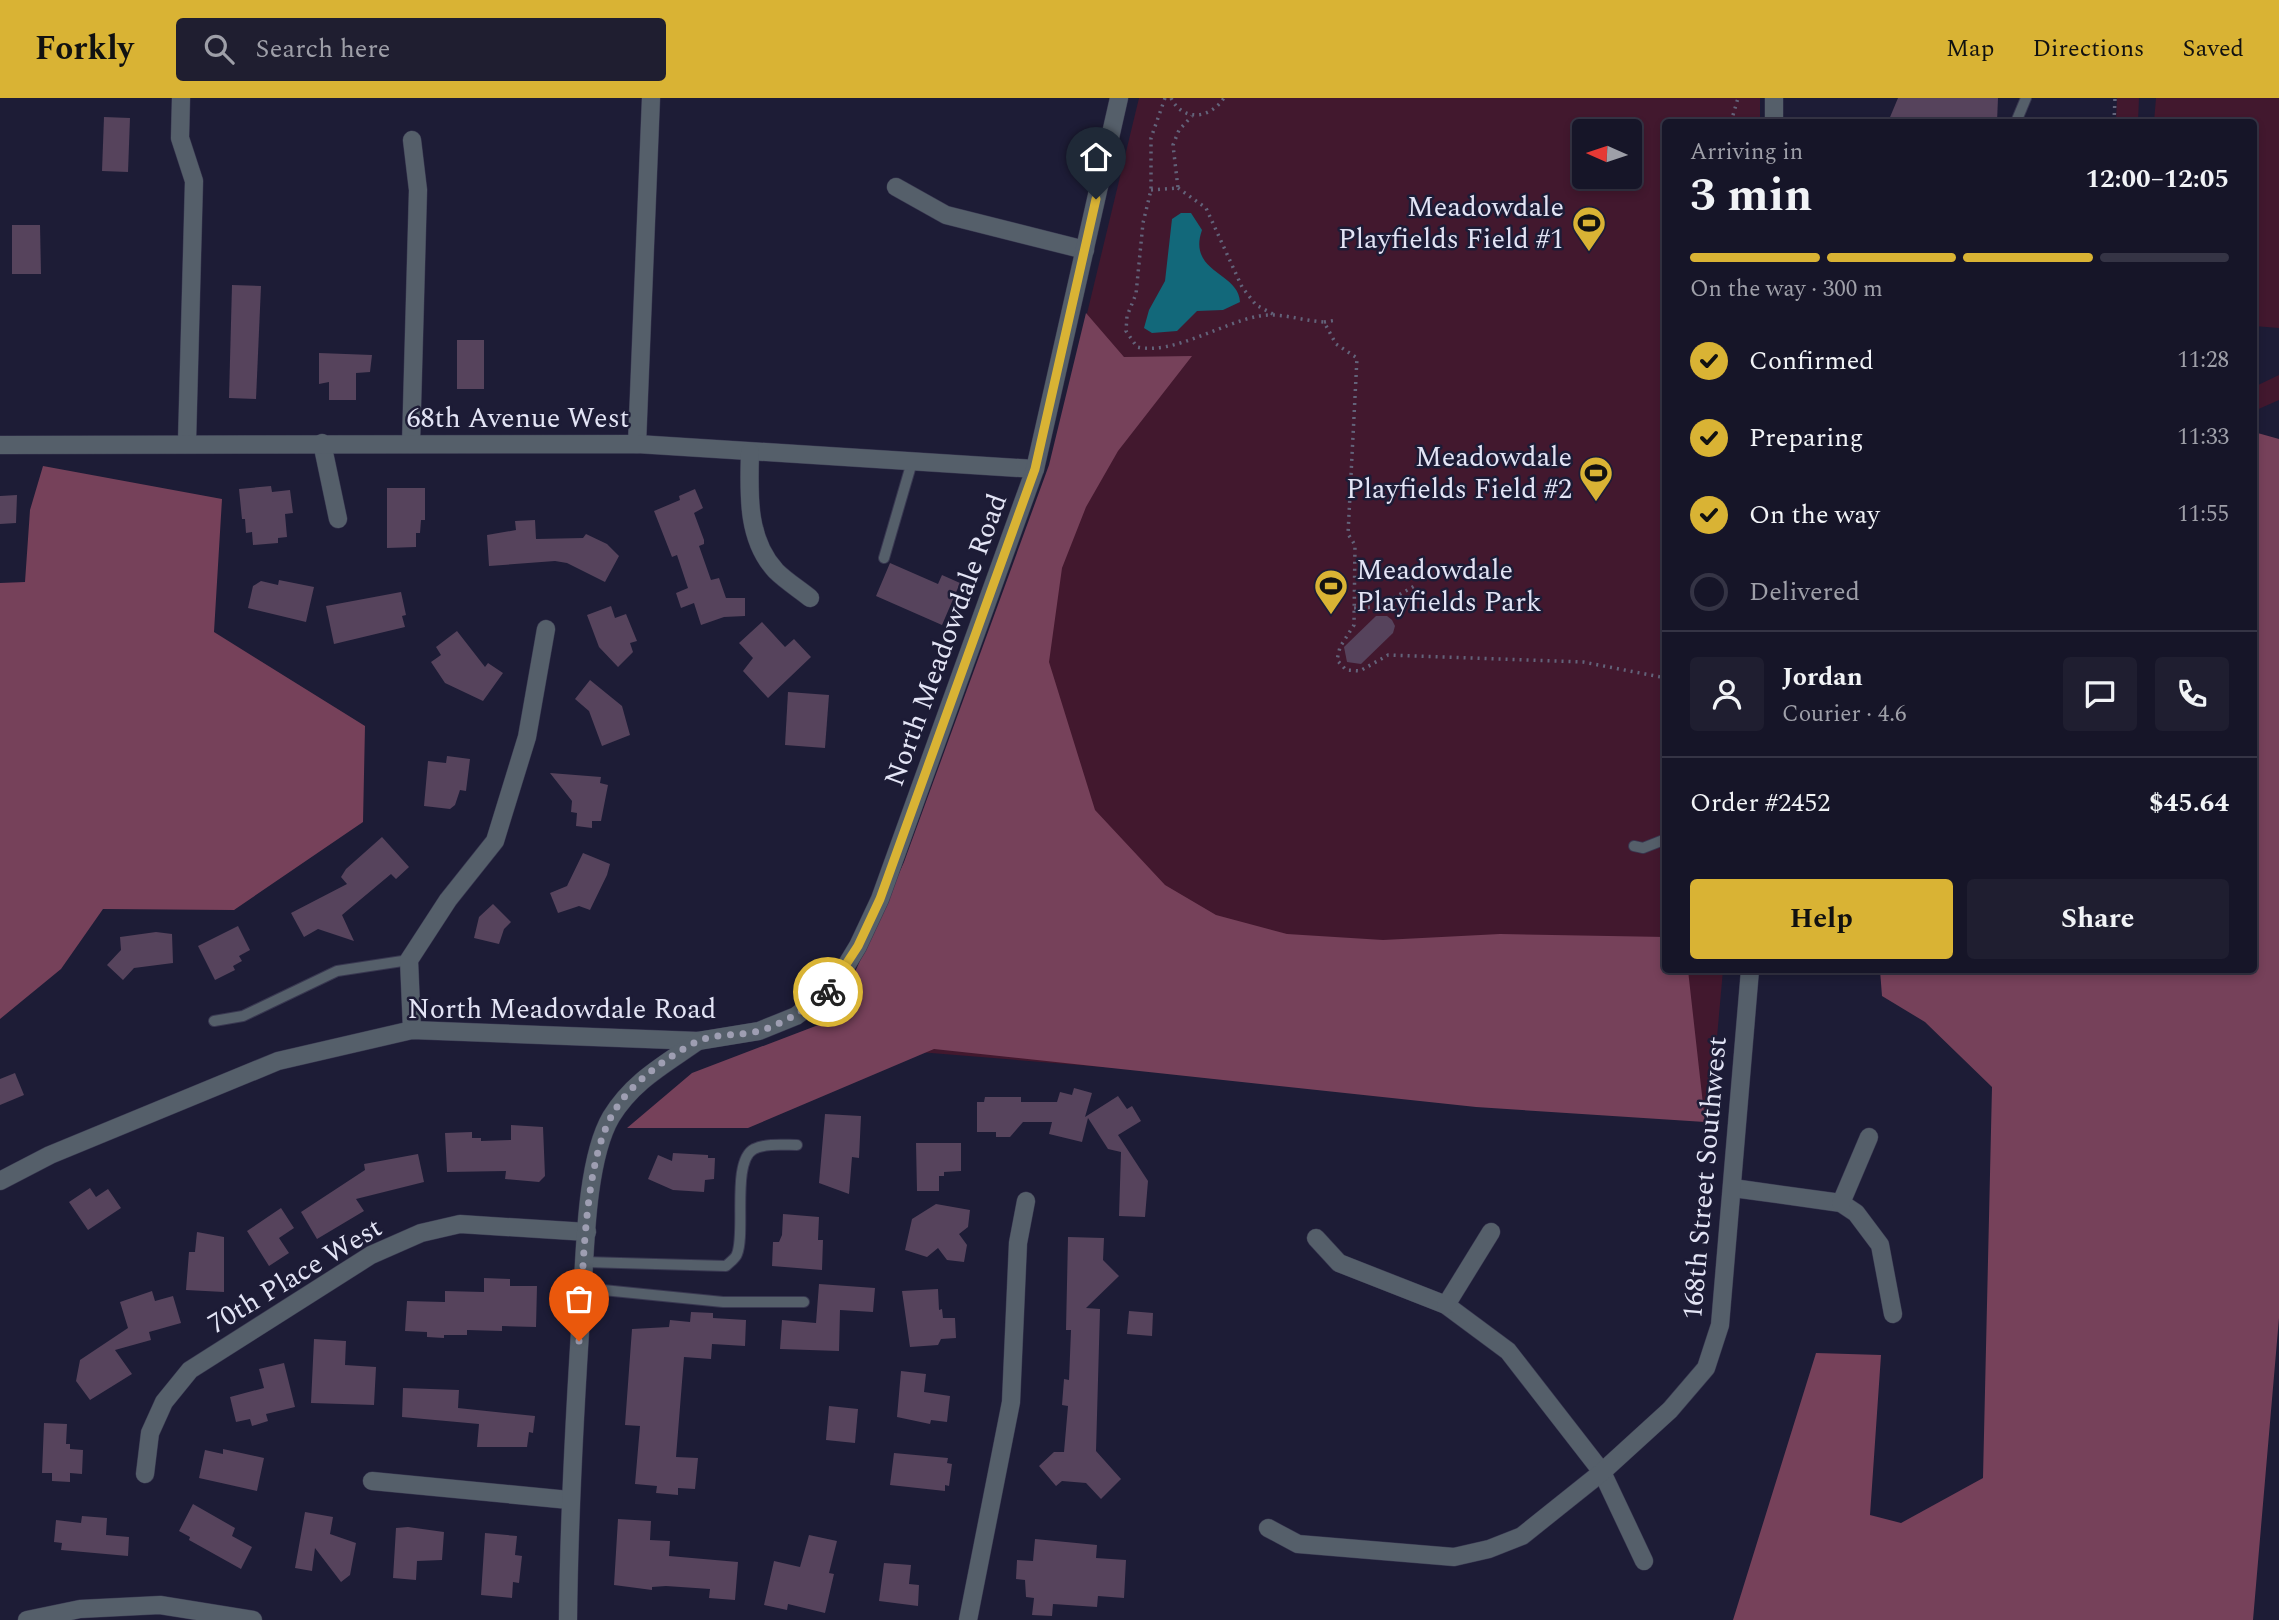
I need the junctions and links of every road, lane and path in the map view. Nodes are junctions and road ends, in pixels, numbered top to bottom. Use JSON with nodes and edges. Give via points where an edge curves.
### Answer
{"nodes":[{"id":1,"x":181,"y":98,"type":"edge"},
{"id":2,"x":651,"y":98,"type":"edge"},
{"id":3,"x":1119,"y":98,"type":"edge"},
{"id":4,"x":1165,"y":98,"type":"edge"},
{"id":5,"x":1171,"y":98,"type":"edge"},
{"id":6,"x":1224,"y":98,"type":"edge"},
{"id":7,"x":1738,"y":98,"type":"edge"},
{"id":8,"x":1773,"y":98,"type":"edge"},
{"id":9,"x":2026,"y":98,"type":"edge"},
{"id":10,"x":2115,"y":98,"type":"edge"},
{"id":11,"x":1192,"y":116,"type":"junction"},
{"id":12,"x":1732,"y":119,"type":"edge"},
{"id":13,"x":1774,"y":119,"type":"edge"},
{"id":14,"x":2017,"y":119,"type":"edge"},
{"id":15,"x":2114,"y":119,"type":"edge"},
{"id":16,"x":412,"y":140,"type":"dead end"},
{"id":17,"x":896,"y":187,"type":"dead end"},
{"id":18,"x":1178,"y":188,"type":"junction"},
{"id":19,"x":1151,"y":190,"type":"junction"},
{"id":20,"x":1085,"y":250,"type":"junction"},
{"id":21,"x":1275,"y":315,"type":"junction"},
{"id":22,"x":1337,"y":320,"type":"dead end"},
{"id":23,"x":1324,"y":322,"type":"junction"},
{"id":24,"x":187,"y":442,"type":"junction"},
{"id":25,"x":323,"y":443,"type":"junction"},
{"id":26,"x":411,"y":444,"type":"junction"},
{"id":27,"x":637,"y":444,"type":"junction"},
{"id":28,"x":0,"y":445,"type":"edge"},
{"id":29,"x":750,"y":452,"type":"junction"},
{"id":30,"x":912,"y":461,"type":"junction"},
{"id":31,"x":1035,"y":469,"type":"junction"},
{"id":32,"x":338,"y":519,"type":"dead end"},
{"id":33,"x":884,"y":558,"type":"dead end"},
{"id":34,"x":1416,"y":585,"type":"dead end"},
{"id":35,"x":810,"y":598,"type":"dead end"},
{"id":36,"x":1354,"y":608,"type":"junction"},
{"id":37,"x":546,"y":629,"type":"dead end"},
{"id":38,"x":1662,"y":677,"type":"edge"},
{"id":39,"x":1662,"y":841,"type":"edge"},
{"id":40,"x":1634,"y":846,"type":"dead end"},
{"id":41,"x":409,"y":960,"type":"junction"},
{"id":42,"x":1750,"y":973,"type":"edge"},
{"id":43,"x":214,"y":1021,"type":"dead end"},
{"id":44,"x":412,"y":1030,"type":"junction"},
{"id":45,"x":698,"y":1041,"type":"junction"},
{"id":46,"x":1869,"y":1138,"type":"dead end"},
{"id":47,"x":797,"y":1145,"type":"dead end"},
{"id":48,"x":0,"y":1181,"type":"edge"},
{"id":49,"x":1733,"y":1188,"type":"junction"},
{"id":50,"x":1026,"y":1201,"type":"dead end"},
{"id":51,"x":1841,"y":1203,"type":"junction"},
{"id":52,"x":1491,"y":1232,"type":"dead end"},
{"id":53,"x":587,"y":1233,"type":"junction"},
{"id":54,"x":1315,"y":1238,"type":"dead end"},
{"id":55,"x":584,"y":1262,"type":"junction"},
{"id":56,"x":583,"y":1288,"type":"junction"},
{"id":57,"x":804,"y":1302,"type":"dead end"},
{"id":58,"x":1446,"y":1305,"type":"junction"},
{"id":59,"x":1893,"y":1314,"type":"dead end"},
{"id":60,"x":1602,"y":1472,"type":"junction"},
{"id":61,"x":145,"y":1474,"type":"dead end"},
{"id":62,"x":372,"y":1481,"type":"dead end"},
{"id":63,"x":569,"y":1500,"type":"junction"},
{"id":64,"x":1268,"y":1528,"type":"dead end"},
{"id":65,"x":1643,"y":1561,"type":"dead end"},
{"id":66,"x":52,"y":1616,"type":"edge"},
{"id":67,"x":27,"y":1620,"type":"edge"},
{"id":68,"x":253,"y":1620,"type":"edge"},
{"id":69,"x":568,"y":1620,"type":"edge"},
{"id":70,"x":968,"y":1620,"type":"edge"}],
"edges":[{"from":1,"to":24,"type":"street","via":[[180,138],[194,181]]},
{"from":2,"to":27,"type":"street"},
{"from":3,"to":20,"type":"street","name":"North Meadowdale Road"},
{"from":4,"to":19,"type":"path","via":[[1151,138]]},
{"from":5,"to":11,"type":"path","via":[[1176,108]]},
{"from":6,"to":11,"type":"path","via":[[1206,115]]},
{"from":7,"to":12,"type":"path"},
{"from":8,"to":13,"type":"street"},
{"from":9,"to":14,"type":"lane"},
{"from":10,"to":15,"type":"path"},
{"from":11,"to":18,"type":"path","via":[[1173,145]]},
{"from":16,"to":26,"type":"street","via":[[418,190]]},
{"from":17,"to":20,"type":"street","via":[[946,215]]},
{"from":18,"to":19,"type":"path"},
{"from":18,"to":21,"type":"path","via":[[1206,208],[1242,286],[1256,305]]},
{"from":19,"to":21,"type":"path","via":[[1136,294],[1127,316],[1126,331],[1136,347],[1160,348]]},
{"from":20,"to":31,"type":"street","name":"North Meadowdale Road"},
{"from":21,"to":23,"type":"path"},
{"from":22,"to":23,"type":"path"},
{"from":23,"to":36,"type":"path","via":[[1336,344],[1357,358],[1348,534],[1355,545]]},
{"from":24,"to":25,"type":"street","name":"68th Avenue West"},
{"from":24,"to":28,"type":"street","name":"68th Avenue West"},
{"from":25,"to":26,"type":"street","name":"68th Avenue West"},
{"from":25,"to":32,"type":"street"},
{"from":26,"to":27,"type":"street","name":"68th Avenue West"},
{"from":27,"to":29,"type":"street","name":"68th Avenue West"},
{"from":29,"to":30,"type":"street","name":"68th Avenue West"},
{"from":29,"to":35,"type":"street","via":[[749,506],[757,539],[775,570]]},
{"from":30,"to":31,"type":"street","name":"68th Avenue West"},
{"from":30,"to":33,"type":"lane"},
{"from":31,"to":45,"type":"street","name":"North Meadowdale Road","via":[[880,899],[851,957],[831,989],[796,1016],[759,1031]]},
{"from":34,"to":36,"type":"path","via":[[1378,607]]},
{"from":36,"to":38,"type":"path","via":[[1354,625],[1337,660],[1346,670],[1360,671],[1388,655],[1583,662]]},
{"from":37,"to":41,"type":"street","via":[[527,737],[495,841],[448,900]]},
{"from":39,"to":40,"type":"lane","via":[[1643,848]]},
{"from":41,"to":43,"type":"lane","via":[[337,971],[243,1016]]},
{"from":41,"to":44,"type":"street"},
{"from":42,"to":49,"type":"street","name":"168th Street Southwest"},
{"from":44,"to":45,"type":"street","name":"North Meadowdale Road"},
{"from":44,"to":48,"type":"street","name":"North Meadowdale Road","via":[[278,1061],[50,1155]]},
{"from":45,"to":53,"type":"street","via":[[633,1086],[609,1120],[596,1161]]},
{"from":46,"to":51,"type":"street"},
{"from":47,"to":55,"type":"lane","via":[[754,1149],[747,1157],[737,1255],[726,1266]]},
{"from":49,"to":51,"type":"street"},
{"from":49,"to":60,"type":"street","name":"168th Street Southwest","via":[[1720,1325],[1706,1368],[1670,1410]]},
{"from":50,"to":70,"type":"street","via":[[1018,1243],[1010,1402]]},
{"from":51,"to":59,"type":"street","via":[[1856,1213],[1880,1245]]},
{"from":52,"to":58,"type":"street"},
{"from":53,"to":55,"type":"street"},
{"from":53,"to":61,"type":"street","name":"70th Place West","via":[[460,1224],[421,1233],[371,1255],[190,1370],[164,1402],[150,1433]]},
{"from":54,"to":58,"type":"street","via":[[1339,1263]]},
{"from":55,"to":56,"type":"street"},
{"from":56,"to":57,"type":"lane","via":[[723,1302]]},
{"from":56,"to":63,"type":"street"},
{"from":58,"to":60,"type":"street","via":[[1508,1350]]},
{"from":60,"to":64,"type":"street","name":"168th Street Southwest","via":[[1522,1536],[1454,1557],[1298,1544]]},
{"from":60,"to":65,"type":"street"},
{"from":62,"to":63,"type":"street"},
{"from":63,"to":69,"type":"street"},
{"from":66,"to":67,"type":"street"},
{"from":66,"to":68,"type":"street","via":[[160,1605]]}]}
